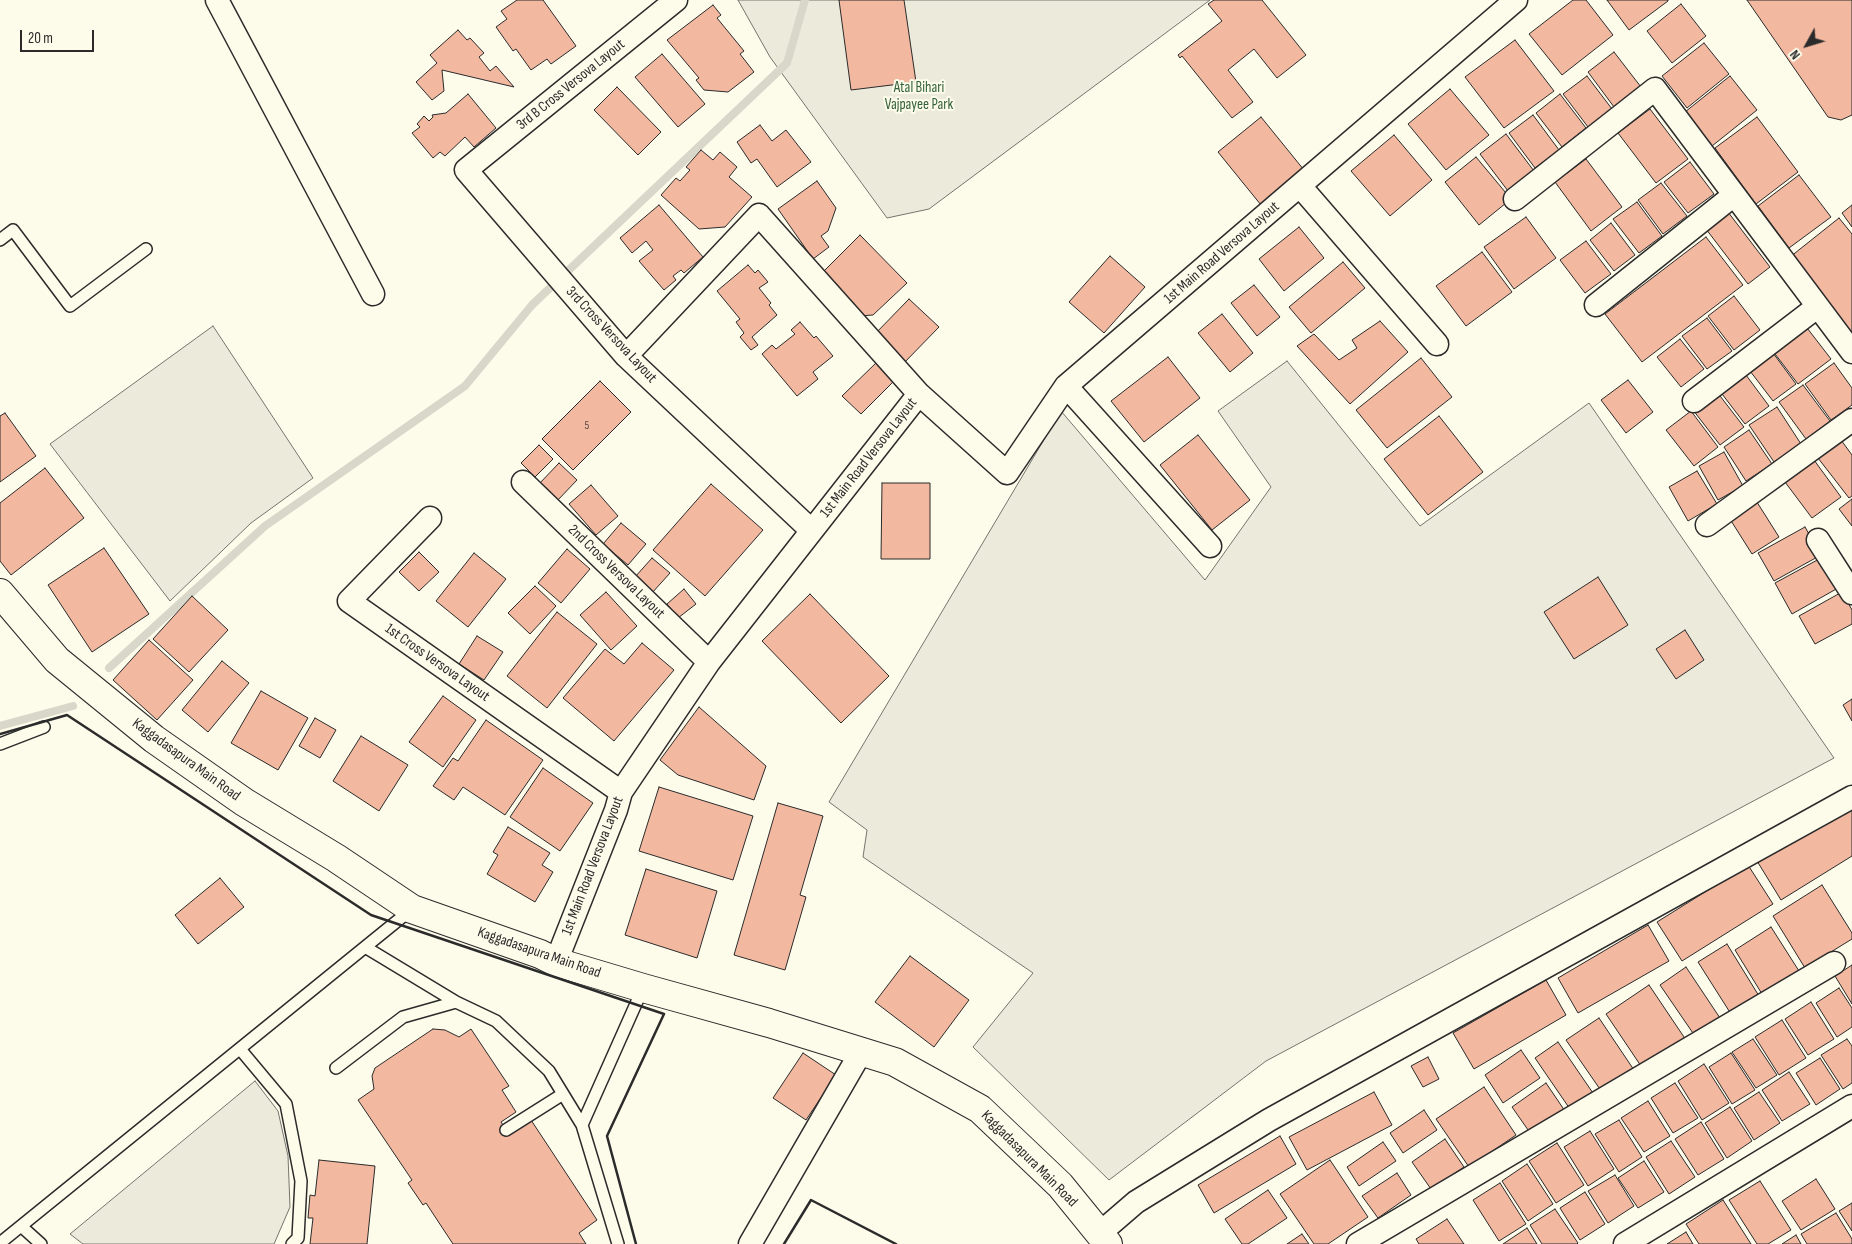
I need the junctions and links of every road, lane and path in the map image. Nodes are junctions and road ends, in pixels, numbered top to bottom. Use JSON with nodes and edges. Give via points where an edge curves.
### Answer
{"nodes":[{"id":1,"x":217,"y":0,"type":"edge"},
{"id":2,"x":676,"y":0,"type":"edge"},
{"id":3,"x":1516,"y":0,"type":"edge"},
{"id":4,"x":466,"y":170,"type":"joint"},
{"id":5,"x":1300,"y":186,"type":"junction"},
{"id":6,"x":1734,"y":195,"type":"junction"},
{"id":7,"x":1515,"y":199,"type":"dead end"},
{"id":8,"x":0,"y":240,"type":"edge"},
{"id":9,"x":146,"y":249,"type":"dead end"},
{"id":10,"x":373,"y":294,"type":"dead end"},
{"id":11,"x":1596,"y":305,"type":"dead end"},
{"id":12,"x":1817,"y":307,"type":"junction"},
{"id":13,"x":1436,"y":344,"type":"dead end"},
{"id":14,"x":1852,"y":352,"type":"edge"},
{"id":15,"x":626,"y":356,"type":"junction"},
{"id":16,"x":1066,"y":386,"type":"junction"},
{"id":17,"x":919,"y":394,"type":"junction"},
{"id":18,"x":1694,"y":401,"type":"dead end"},
{"id":19,"x":1852,"y":420,"type":"edge"},
{"id":20,"x":523,"y":482,"type":"dead end"},
{"id":21,"x":430,"y":518,"type":"dead end"},
{"id":22,"x":1707,"y":525,"type":"dead end"},
{"id":23,"x":811,"y":530,"type":"junction"},
{"id":24,"x":1818,"y":540,"type":"dead end"},
{"id":25,"x":1210,"y":546,"type":"dead end"},
{"id":26,"x":1852,"y":593,"type":"edge"},
{"id":27,"x":0,"y":594,"type":"edge"},
{"id":28,"x":709,"y":662,"type":"junction"},
{"id":29,"x":44,"y":727,"type":"dead end"},
{"id":30,"x":0,"y":744,"type":"edge"},
{"id":31,"x":621,"y":792,"type":"junction"},
{"id":32,"x":1852,"y":798,"type":"edge"},
{"id":33,"x":412,"y":909,"type":"junction"},
{"id":34,"x":365,"y":947,"type":"junction"},
{"id":35,"x":556,"y":962,"type":"junction"},
{"id":36,"x":1834,"y":963,"type":"dead end"},
{"id":37,"x":643,"y":988,"type":"junction"},
{"id":38,"x":456,"y":1002,"type":"junction"},
{"id":39,"x":240,"y":1049,"type":"junction"},
{"id":40,"x":861,"y":1052,"type":"junction"},
{"id":41,"x":336,"y":1068,"type":"dead end"},
{"id":42,"x":563,"y":1094,"type":"junction"},
{"id":43,"x":1852,"y":1106,"type":"edge"},
{"id":44,"x":582,"y":1125,"type":"junction"},
{"id":45,"x":506,"y":1130,"type":"dead end"},
{"id":46,"x":21,"y":1226,"type":"junction"},
{"id":47,"x":1385,"y":1237,"type":"edge"},
{"id":48,"x":1104,"y":1238,"type":"edge"},
{"id":49,"x":0,"y":1243,"type":"edge"},
{"id":50,"x":41,"y":1244,"type":"edge"},
{"id":51,"x":292,"y":1244,"type":"edge"},
{"id":52,"x":618,"y":1244,"type":"edge"},
{"id":53,"x":750,"y":1244,"type":"edge"},
{"id":54,"x":1358,"y":1244,"type":"edge"},
{"id":55,"x":1625,"y":1244,"type":"edge"}],
"edges":[{"from":1,"to":10,"type":"street"},
{"from":2,"to":4,"type":"street","name":"3rd B Cross Versova Layout"},
{"from":3,"to":5,"type":"street","name":"1st Main Road Versova Layout"},
{"from":4,"to":15,"type":"street","name":"3rd Cross Versova Layout"},
{"from":5,"to":13,"type":"street"},
{"from":5,"to":16,"type":"street","name":"1st Main Road Versova Layout"},
{"from":6,"to":7,"type":"street","via":[[1654,89]]},
{"from":6,"to":11,"type":"street"},
{"from":6,"to":12,"type":"street"},
{"from":8,"to":9,"type":"lane","via":[[13,230],[70,306]]},
{"from":12,"to":14,"type":"street"},
{"from":12,"to":18,"type":"street"},
{"from":15,"to":17,"type":"street","via":[[759,215]]},
{"from":15,"to":23,"type":"street","name":"3rd Cross Versova Layout"},
{"from":16,"to":17,"type":"street","name":"1st Main Road Versova Layout","via":[[1007,473]]},
{"from":16,"to":25,"type":"street"},
{"from":17,"to":23,"type":"street","name":"1st Main Road Versova Layout"},
{"from":19,"to":22,"type":"street"},
{"from":20,"to":28,"type":"street","name":"2nd Cross Versova Layout"},
{"from":21,"to":31,"type":"street","name":"1st Cross Versova Layout","via":[[349,601]]},
{"from":23,"to":28,"type":"street","name":"1st Main Road Versova Layout"},
{"from":24,"to":26,"type":"street"},
{"from":27,"to":33,"type":"main road","name":"Kaggadasapura Main Road","via":[[57,660],[154,739],[244,802]]},
{"from":28,"to":31,"type":"street","name":"1st Main Road Versova Layout"},
{"from":29,"to":30,"type":"lane"},
{"from":31,"to":35,"type":"street","name":"1st Main Road Versova Layout"},
{"from":32,"to":48,"type":"street","via":[[1269,1120],[1136,1202]]},
{"from":33,"to":34,"type":"lane"},
{"from":33,"to":35,"type":"main road","name":"Kaggadasapura Main Road"},
{"from":34,"to":38,"type":"lane"},
{"from":34,"to":39,"type":"lane"},
{"from":35,"to":37,"type":"main road","name":"Kaggadasapura Main Road"},
{"from":36,"to":47,"type":"street"},
{"from":37,"to":40,"type":"main road","name":"Kaggadasapura Main Road"},
{"from":37,"to":44,"type":"lane"},
{"from":38,"to":41,"type":"lane","via":[[403,1017]]},
{"from":38,"to":42,"type":"lane","via":[[496,1021],[550,1071]]},
{"from":39,"to":46,"type":"lane"},
{"from":39,"to":51,"type":"lane","via":[[286,1104],[301,1181],[298,1238]]},
{"from":40,"to":48,"type":"main road","name":"Kaggadasapura Main Road","via":[[895,1062],[980,1109],[1060,1185]]},
{"from":40,"to":53,"type":"street"},
{"from":42,"to":44,"type":"lane"},
{"from":42,"to":45,"type":"lane"},
{"from":43,"to":55,"type":"street"},
{"from":44,"to":52,"type":"lane"},
{"from":46,"to":49,"type":"lane"},
{"from":46,"to":50,"type":"lane"},
{"from":47,"to":54,"type":"street"}]}
